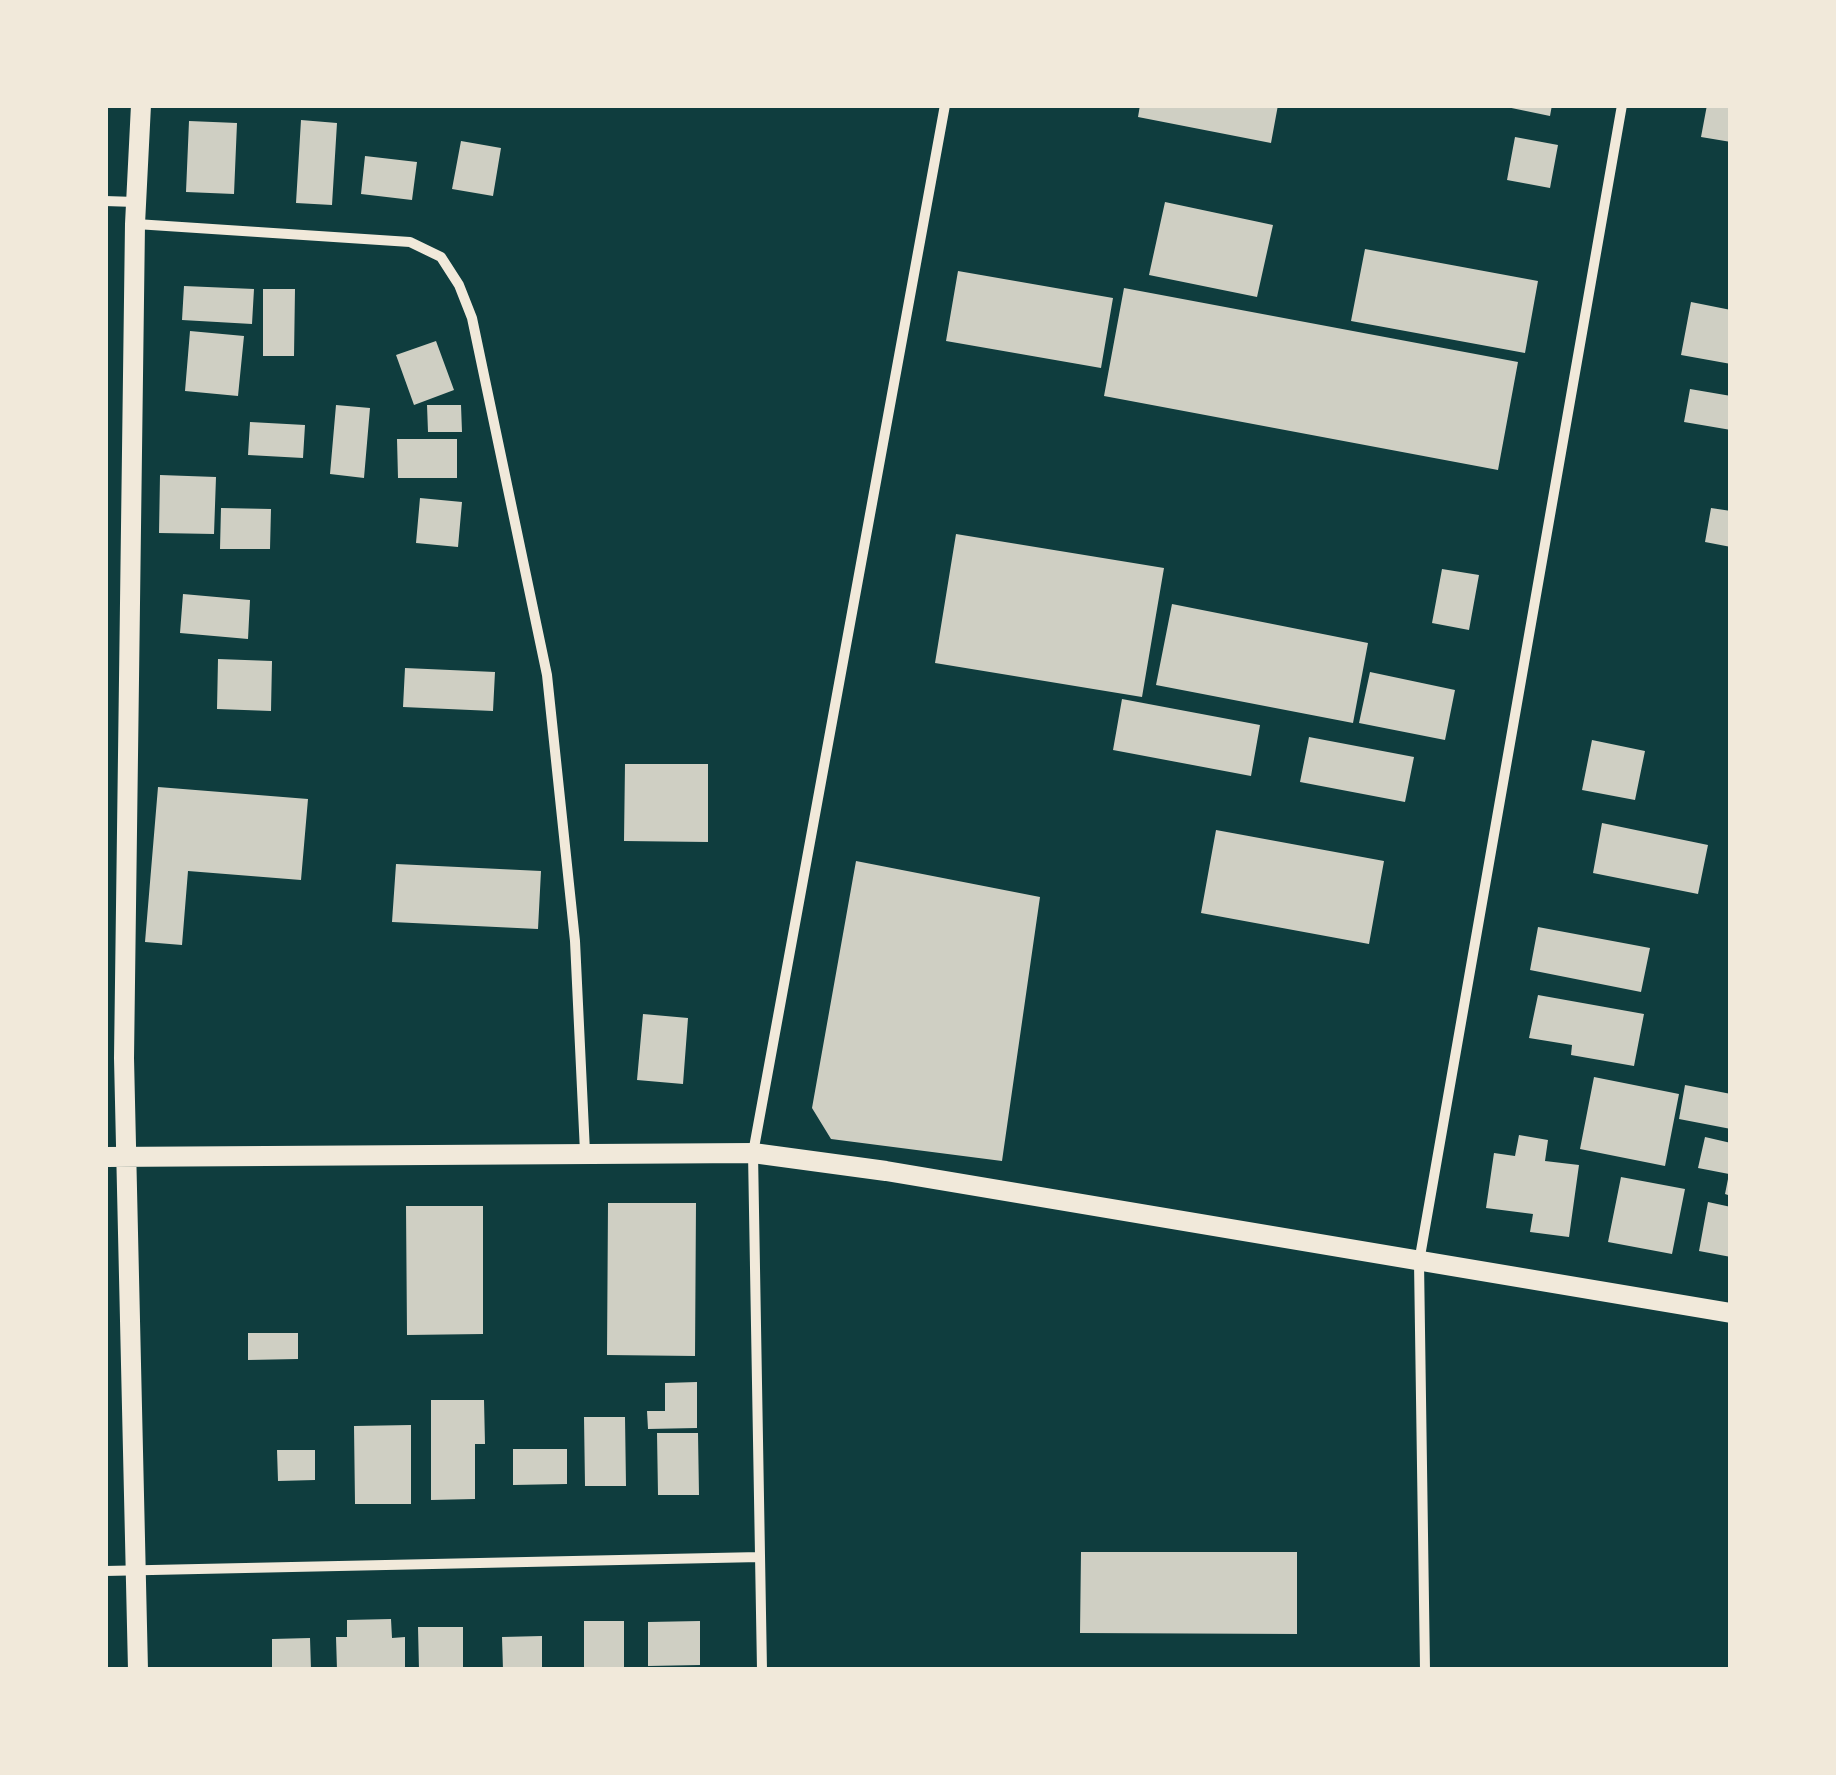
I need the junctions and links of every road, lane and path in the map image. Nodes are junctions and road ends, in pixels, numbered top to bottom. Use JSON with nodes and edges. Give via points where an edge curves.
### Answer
{"nodes":[{"id":1,"x":141,"y":105,"type":"edge"},
{"id":2,"x":944,"y":105,"type":"edge"},
{"id":3,"x":1622,"y":105,"type":"edge"},
{"id":4,"x":105,"y":201,"type":"edge"},
{"id":5,"x":136,"y":202,"type":"junction"},
{"id":6,"x":135,"y":224,"type":"junction"},
{"id":7,"x":586,"y":1152,"type":"junction"},
{"id":8,"x":753,"y":1153,"type":"junction"},
{"id":9,"x":116,"y":1157,"type":"edge"},
{"id":10,"x":1419,"y":1262,"type":"junction"},
{"id":11,"x":1731,"y":1313,"type":"edge"},
{"id":12,"x":760,"y":1557,"type":"junction"},
{"id":13,"x":105,"y":1571,"type":"edge"},
{"id":14,"x":136,"y":1571,"type":"junction"},
{"id":15,"x":138,"y":1670,"type":"edge"},
{"id":16,"x":762,"y":1670,"type":"edge"},
{"id":17,"x":1425,"y":1670,"type":"edge"}],
"edges":[{"from":1,"to":5,"type":"main road"},
{"from":2,"to":8,"type":"street"},
{"from":3,"to":10,"type":"street"},
{"from":4,"to":5,"type":"street"},
{"from":5,"to":6,"type":"main road"},
{"from":6,"to":7,"type":"street","via":[[410,242],[440,258],[459,285],[472,318],[547,675],[575,940]]},
{"from":6,"to":9,"type":"main road","via":[[124,1058]]},
{"from":7,"to":8,"type":"main road"},
{"from":7,"to":9,"type":"main road"},
{"from":8,"to":10,"type":"main road"},
{"from":8,"to":12,"type":"street"},
{"from":9,"to":14,"type":"main road"},
{"from":10,"to":11,"type":"main road"},
{"from":10,"to":17,"type":"street"},
{"from":12,"to":14,"type":"street"},
{"from":12,"to":16,"type":"street"},
{"from":13,"to":14,"type":"street"},
{"from":14,"to":15,"type":"main road"}]}
